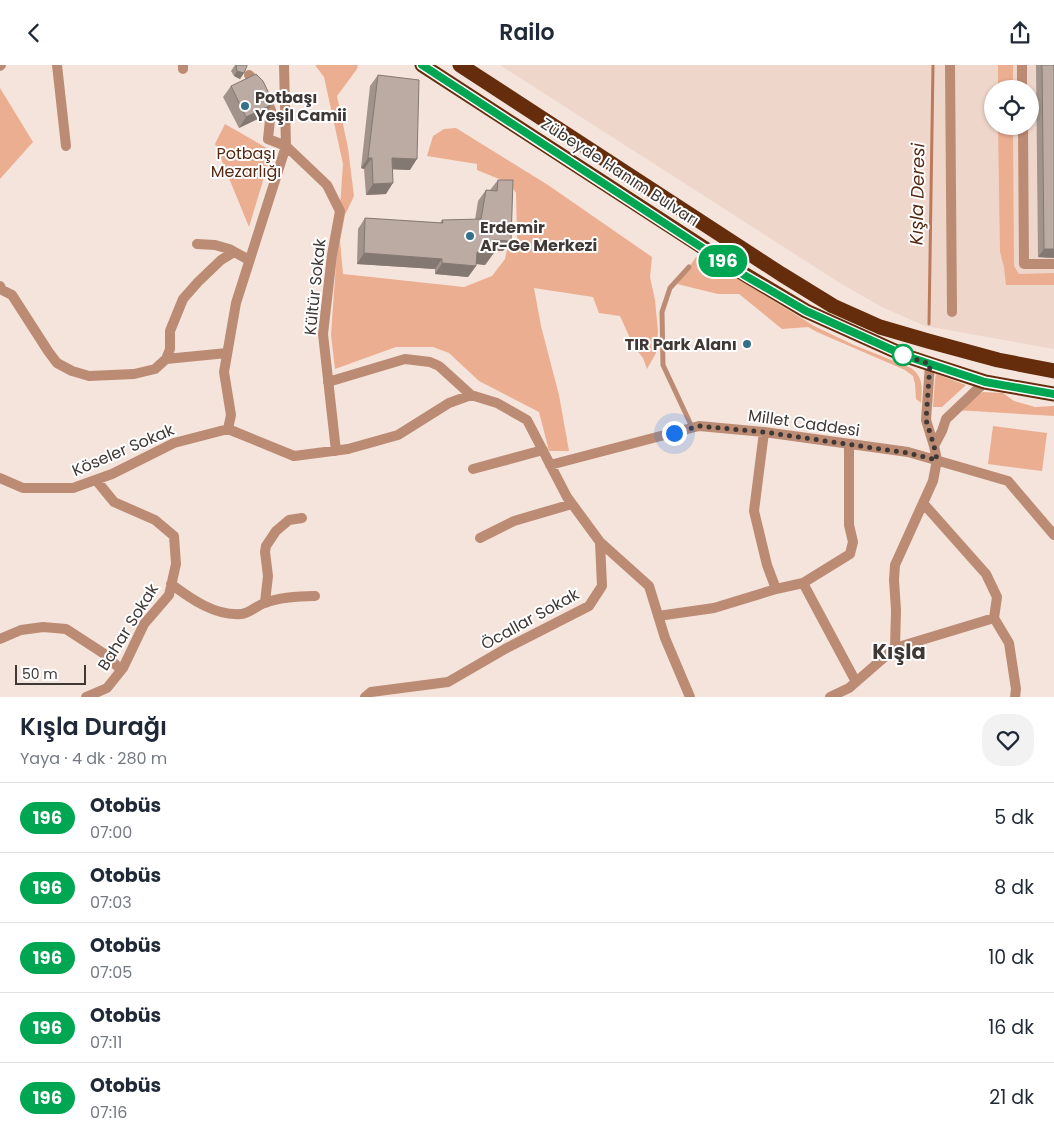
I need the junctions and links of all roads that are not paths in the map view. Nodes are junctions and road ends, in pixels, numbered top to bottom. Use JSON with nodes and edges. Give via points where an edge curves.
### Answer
{"nodes":[{"id":1,"x":57,"y":65,"type":"edge"},
{"id":2,"x":284,"y":65,"type":"edge"},
{"id":3,"x":422,"y":65,"type":"edge"},
{"id":4,"x":460,"y":65,"type":"edge"},
{"id":5,"x":950,"y":65,"type":"edge"},
{"id":6,"x":1022,"y":65,"type":"edge"},
{"id":7,"x":249,"y":75,"type":"edge"},
{"id":8,"x":1022,"y":80,"type":"edge"},
{"id":9,"x":1023,"y":135,"type":"edge"},
{"id":10,"x":66,"y":146,"type":"dead end"},
{"id":11,"x":286,"y":146,"type":"junction"},
{"id":12,"x":197,"y":244,"type":"dead end"},
{"id":13,"x":234,"y":252,"type":"junction"},
{"id":14,"x":249,"y":260,"type":"junction"},
{"id":15,"x":1054,"y":264,"type":"edge"},
{"id":16,"x":689,"y":267,"type":"dead end"},
{"id":17,"x":0,"y":286,"type":"edge"},
{"id":18,"x":952,"y":312,"type":"dead end"},
{"id":19,"x":227,"y":353,"type":"junction"},
{"id":20,"x":166,"y":359,"type":"junction"},
{"id":21,"x":930,"y":364,"type":"junction"},
{"id":22,"x":1054,"y":371,"type":"edge"},
{"id":23,"x":328,"y":382,"type":"junction"},
{"id":24,"x":985,"y":382,"type":"junction"},
{"id":25,"x":1054,"y":394,"type":"edge"},
{"id":26,"x":471,"y":395,"type":"junction"},
{"id":27,"x":692,"y":428,"type":"junction"},
{"id":28,"x":228,"y":429,"type":"junction"},
{"id":29,"x":764,"y":432,"type":"junction"},
{"id":30,"x":848,"y":444,"type":"junction"},
{"id":31,"x":934,"y":446,"type":"junction"},
{"id":32,"x":543,"y":450,"type":"junction"},
{"id":33,"x":336,"y":451,"type":"junction"},
{"id":34,"x":937,"y":460,"type":"junction"},
{"id":35,"x":550,"y":465,"type":"junction"},
{"id":36,"x":473,"y":469,"type":"dead end"},
{"id":37,"x":0,"y":479,"type":"edge"},
{"id":38,"x":96,"y":480,"type":"junction"},
{"id":39,"x":923,"y":503,"type":"junction"},
{"id":40,"x":572,"y":504,"type":"junction"},
{"id":41,"x":302,"y":518,"type":"dead end"},
{"id":42,"x":1054,"y":535,"type":"edge"},
{"id":43,"x":480,"y":538,"type":"dead end"},
{"id":44,"x":600,"y":542,"type":"junction"},
{"id":45,"x":803,"y":583,"type":"junction"},
{"id":46,"x":171,"y":584,"type":"junction"},
{"id":47,"x":776,"y":589,"type":"junction"},
{"id":48,"x":315,"y":596,"type":"dead end"},
{"id":49,"x":265,"y":603,"type":"junction"},
{"id":50,"x":658,"y":616,"type":"junction"},
{"id":51,"x":994,"y":619,"type":"junction"},
{"id":52,"x":0,"y":639,"type":"edge"},
{"id":53,"x":895,"y":648,"type":"junction"},
{"id":54,"x":121,"y":670,"type":"junction"},
{"id":55,"x":856,"y":682,"type":"junction"},
{"id":56,"x":86,"y":697,"type":"edge"},
{"id":57,"x":366,"y":697,"type":"edge"},
{"id":58,"x":690,"y":697,"type":"edge"},
{"id":59,"x":830,"y":697,"type":"edge"},
{"id":60,"x":1015,"y":697,"type":"edge"}],
"edges":[{"from":1,"to":10,"type":"street"},
{"from":2,"to":11,"type":"street"},
{"from":3,"to":21,"type":"highway","name":"Zübeyde Hanım Bulvarı","via":[[744,275],[806,311]]},
{"from":4,"to":22,"type":"highway","name":"Zübeyde Hanım Bulvarı","via":[[781,275],[834,306],[880,327],[918,339]]},
{"from":5,"to":18,"type":"street"},
{"from":6,"to":8,"type":"street"},
{"from":7,"to":11,"type":"street","name":"Kültür Sokak","via":[[261,87],[271,110],[268,139]]},
{"from":9,"to":15,"type":"street","via":[[1024,264]]},
{"from":11,"to":14,"type":"street"},
{"from":11,"to":23,"type":"street","name":"Kültür Sokak","via":[[327,185],[340,211],[323,334]]},
{"from":12,"to":13,"type":"street","via":[[215,245]]},
{"from":13,"to":14,"type":"street"},
{"from":13,"to":20,"type":"street","via":[[183,299],[170,331],[170,349]]},
{"from":14,"to":19,"type":"street","via":[[236,303]]},
{"from":16,"to":27,"type":"lane","via":[[670,288],[662,312],[663,365]]},
{"from":17,"to":20,"type":"street","via":[[12,295],[57,363],[72,371],[89,376],[134,374],[155,369]]},
{"from":19,"to":20,"type":"street"},
{"from":19,"to":28,"type":"street","via":[[224,371],[230,415]]},
{"from":21,"to":24,"type":"highway","name":"Zübeyde Hanım Bulvarı"},
{"from":21,"to":31,"type":"street","via":[[926,420]]},
{"from":23,"to":26,"type":"street","via":[[406,359],[439,366]]},
{"from":23,"to":33,"type":"street","name":"Kültür Sokak"},
{"from":24,"to":25,"type":"highway","name":"Zübeyde Hanım Bulvarı"},
{"from":24,"to":31,"type":"street","via":[[946,419]]},
{"from":26,"to":32,"type":"street","via":[[496,403],[528,420]]},
{"from":26,"to":33,"type":"street","via":[[449,403],[398,435]]},
{"from":27,"to":29,"type":"street","name":"Millet Caddesi"},
{"from":27,"to":35,"type":"street","name":"Millet Caddesi"},
{"from":28,"to":33,"type":"street","via":[[294,457]]},
{"from":28,"to":38,"type":"street","name":"Köseler Sokak","via":[[174,443]]},
{"from":29,"to":30,"type":"street","name":"Millet Caddesi"},
{"from":29,"to":47,"type":"street","via":[[754,511]]},
{"from":30,"to":34,"type":"street","name":"Millet Caddesi"},
{"from":30,"to":45,"type":"street","via":[[849,525],[853,542],[850,555]]},
{"from":31,"to":34,"type":"street"},
{"from":32,"to":35,"type":"street"},
{"from":32,"to":36,"type":"street"},
{"from":34,"to":39,"type":"street","via":[[933,481]]},
{"from":34,"to":42,"type":"street","name":"Millet Caddesi","via":[[1008,481]]},
{"from":35,"to":40,"type":"street"},
{"from":37,"to":38,"type":"street","name":"Köseler Sokak","via":[[23,487],[73,489]]},
{"from":38,"to":46,"type":"street","name":"Bahar Sokak","via":[[114,502],[155,519],[174,536],[176,564]]},
{"from":39,"to":51,"type":"street","via":[[986,574],[997,597]]},
{"from":39,"to":53,"type":"street","via":[[895,565]]},
{"from":40,"to":43,"type":"street","via":[[514,521]]},
{"from":40,"to":44,"type":"street"},
{"from":41,"to":49,"type":"street","via":[[289,521],[276,531],[266,546],[268,576]]},
{"from":44,"to":50,"type":"street","via":[[649,586]]},
{"from":44,"to":57,"type":"street","name":"Öcallar Sokak","via":[[602,586],[589,607],[448,682],[371,692]]},
{"from":45,"to":47,"type":"street"},
{"from":45,"to":55,"type":"street"},
{"from":46,"to":49,"type":"street","via":[[195,602],[224,613],[243,615]]},
{"from":46,"to":54,"type":"street","name":"Bahar Sokak","via":[[169,595],[144,624]]},
{"from":47,"to":50,"type":"street","via":[[714,608]]},
{"from":48,"to":49,"type":"street","via":[[294,596]]},
{"from":50,"to":58,"type":"street"},
{"from":51,"to":53,"type":"street"},
{"from":51,"to":60,"type":"street","via":[[1009,643]]},
{"from":52,"to":54,"type":"street","via":[[21,630],[43,627],[66,629],[106,655]]},
{"from":53,"to":55,"type":"street"},
{"from":54,"to":56,"type":"street","name":"Bahar Sokak","via":[[107,688]]},
{"from":55,"to":59,"type":"street"}]}
